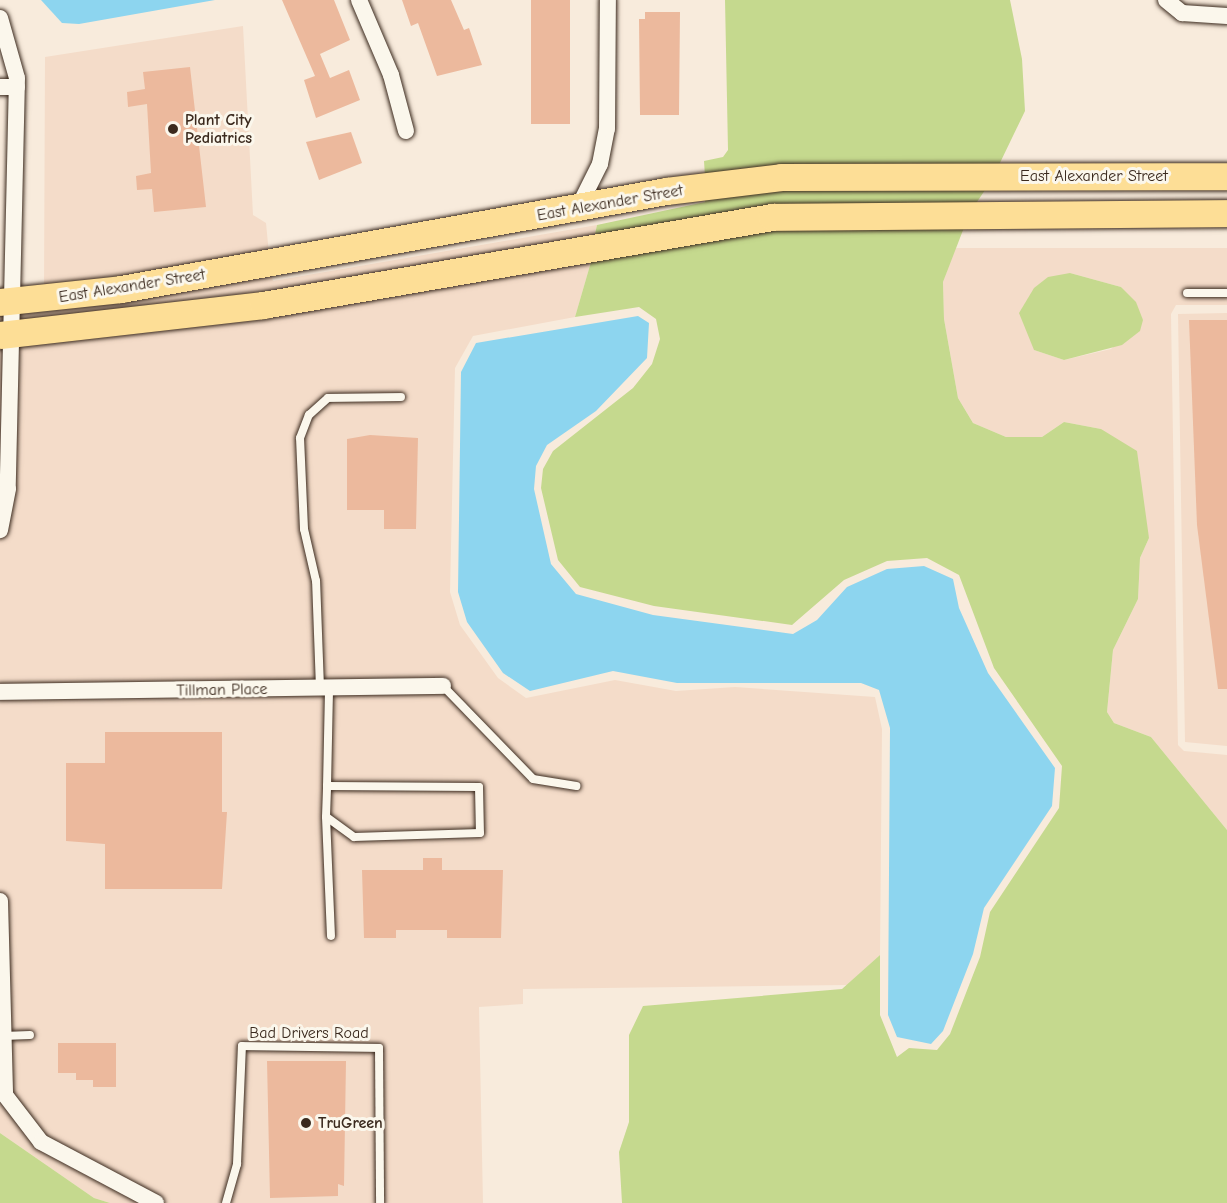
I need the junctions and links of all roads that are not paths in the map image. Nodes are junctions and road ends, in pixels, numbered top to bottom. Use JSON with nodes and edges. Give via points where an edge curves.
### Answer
{"nodes":[{"id":1,"x":359,"y":0,"type":"edge"},
{"id":2,"x":608,"y":0,"type":"edge"},
{"id":3,"x":1166,"y":0,"type":"edge"},
{"id":4,"x":1227,"y":16,"type":"edge"},
{"id":5,"x":0,"y":18,"type":"edge"},
{"id":6,"x":8,"y":87,"type":"edge"},
{"id":7,"x":406,"y":131,"type":"dead end"},
{"id":8,"x":1227,"y":176,"type":"edge"},
{"id":9,"x":578,"y":208,"type":"junction"},
{"id":10,"x":1227,"y":213,"type":"edge"},
{"id":11,"x":1187,"y":293,"type":"dead end"},
{"id":12,"x":1227,"y":293,"type":"edge"},
{"id":13,"x":6,"y":301,"type":"edge"},
{"id":14,"x":5,"y":335,"type":"edge"},
{"id":15,"x":401,"y":397,"type":"dead end"},
{"id":16,"x":0,"y":530,"type":"edge"},
{"id":17,"x":443,"y":686,"type":"joint"},
{"id":18,"x":325,"y":688,"type":"junction"},
{"id":19,"x":0,"y":692,"type":"edge"},
{"id":20,"x":327,"y":786,"type":"junction"},
{"id":21,"x":576,"y":786,"type":"dead end"},
{"id":22,"x":326,"y":817,"type":"junction"},
{"id":23,"x":0,"y":901,"type":"edge"},
{"id":24,"x":331,"y":936,"type":"dead end"},
{"id":25,"x":30,"y":1035,"type":"dead end"},
{"id":26,"x":2,"y":1036,"type":"junction"},
{"id":27,"x":2,"y":1082,"type":"edge"},
{"id":28,"x":156,"y":1203,"type":"edge"},
{"id":29,"x":225,"y":1203,"type":"edge"},
{"id":30,"x":380,"y":1203,"type":"edge"}],
"edges":[{"from":1,"to":7,"type":"street","via":[[391,75]]},
{"from":2,"to":9,"type":"street","via":[[607,129],[600,164]]},
{"from":3,"to":4,"type":"street","via":[[1182,12]]},
{"from":5,"to":6,"type":"street","via":[[14,52]]},
{"from":6,"to":13,"type":"street"},
{"from":8,"to":9,"type":"main road","name":"East Alexander Street","via":[[781,177]]},
{"from":9,"to":13,"type":"main road","name":"East Alexander Street","via":[[132,287]]},
{"from":10,"to":14,"type":"main road","name":"East Alexander Street","via":[[772,217],[263,305]]},
{"from":11,"to":12,"type":"lane"},
{"from":13,"to":14,"type":"street"},
{"from":14,"to":16,"type":"street","via":[[8,489]]},
{"from":15,"to":18,"type":"lane","via":[[328,398],[309,415],[300,438],[304,529],[316,581]]},
{"from":17,"to":18,"type":"street","name":"Tillman Place"},
{"from":17,"to":21,"type":"lane","via":[[533,779]]},
{"from":18,"to":19,"type":"street","name":"Tillman Place"},
{"from":18,"to":20,"type":"lane"},
{"from":20,"to":22,"type":"lane"},
{"from":20,"to":22,"type":"lane","via":[[479,787],[480,833],[354,837]]},
{"from":22,"to":24,"type":"lane"},
{"from":23,"to":26,"type":"street"},
{"from":25,"to":26,"type":"lane"},
{"from":26,"to":27,"type":"street"},
{"from":27,"to":28,"type":"street","via":[[5,1095],[41,1142]]},
{"from":29,"to":30,"type":"lane","name":"Bad Drivers Road","via":[[237,1164],[242,1046],[379,1048]]}]}
